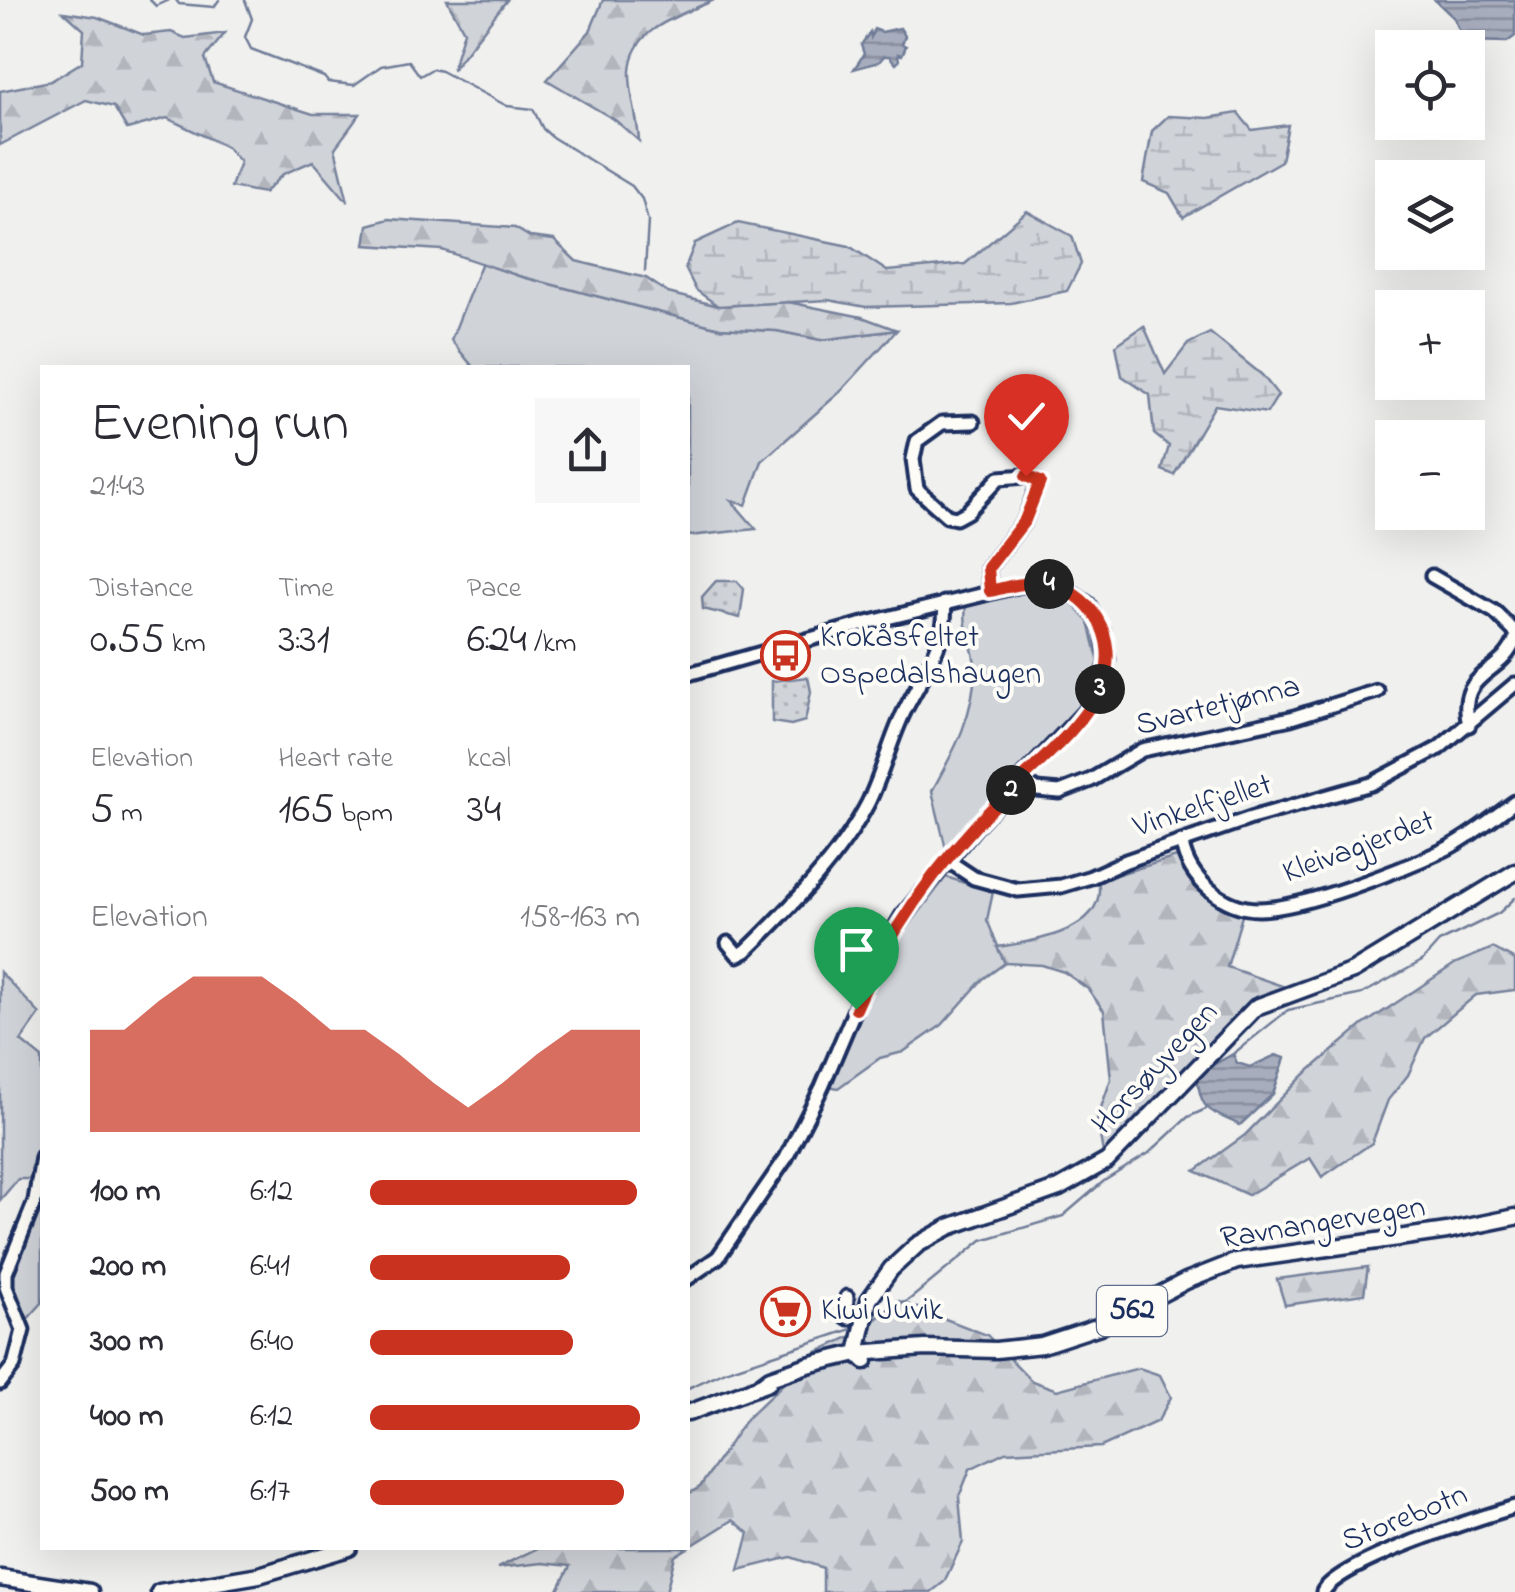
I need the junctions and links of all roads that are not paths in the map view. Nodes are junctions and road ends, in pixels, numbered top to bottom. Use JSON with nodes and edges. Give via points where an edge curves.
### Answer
{"nodes":[{"id":1,"x":973,"y":422,"type":"dead end"},
{"id":2,"x":1432,"y":576,"type":"dead end"},
{"id":3,"x":990,"y":591,"type":"junction"},
{"id":4,"x":944,"y":603,"type":"junction"},
{"id":5,"x":1515,"y":632,"type":"edge"},
{"id":6,"x":1515,"y":640,"type":"edge"},
{"id":7,"x":690,"y":673,"type":"edge"},
{"id":8,"x":1515,"y":684,"type":"edge"},
{"id":9,"x":1377,"y":692,"type":"dead end"},
{"id":10,"x":1469,"y":724,"type":"junction"},
{"id":11,"x":1022,"y":780,"type":"junction"},
{"id":12,"x":1515,"y":802,"type":"edge"},
{"id":13,"x":1182,"y":844,"type":"junction"},
{"id":14,"x":947,"y":860,"type":"junction"},
{"id":15,"x":1515,"y":872,"type":"edge"},
{"id":16,"x":728,"y":942,"type":"dead end"},
{"id":17,"x":40,"y":1172,"type":"edge"},
{"id":18,"x":1515,"y":1216,"type":"edge"},
{"id":19,"x":690,"y":1277,"type":"edge"},
{"id":20,"x":847,"y":1297,"type":"dead end"},
{"id":21,"x":856,"y":1321,"type":"junction"},
{"id":22,"x":865,"y":1355,"type":"junction"},
{"id":23,"x":0,"y":1383,"type":"edge"},
{"id":24,"x":690,"y":1411,"type":"edge"},
{"id":25,"x":1515,"y":1507,"type":"edge"},
{"id":26,"x":325,"y":1550,"type":"edge"},
{"id":27,"x":342,"y":1550,"type":"edge"},
{"id":28,"x":295,"y":1564,"type":"junction"},
{"id":29,"x":0,"y":1578,"type":"edge"},
{"id":30,"x":194,"y":1590,"type":"edge"},
{"id":31,"x":90,"y":1592,"type":"edge"},
{"id":32,"x":159,"y":1592,"type":"edge"},
{"id":33,"x":1323,"y":1592,"type":"edge"}],
"edges":[{"from":1,"to":3,"type":"street","via":[[942,423],[917,441],[914,470],[917,489],[956,518],[999,478],[1040,482],[1025,520],[988,568]]},
{"from":2,"to":5,"type":"street","via":[[1495,612]]},
{"from":3,"to":4,"type":"street"},
{"from":3,"to":11,"type":"street","via":[[1029,583],[1064,588],[1092,608],[1106,648],[1096,696]]},
{"from":4,"to":7,"type":"street"},
{"from":4,"to":16,"type":"street","via":[[932,660],[852,832],[746,951],[738,954]]},
{"from":6,"to":10,"type":"street","via":[[1473,684]]},
{"from":8,"to":10,"type":"street","name":"Vinkelfjellet"},
{"from":9,"to":11,"type":"street","name":"Svartetjønna","via":[[1142,750],[1060,792],[1037,790]]},
{"from":10,"to":13,"type":"street","name":"Vinkelfjellet","via":[[1424,758],[1370,784]]},
{"from":11,"to":14,"type":"street"},
{"from":12,"to":13,"type":"street","name":"Kleivagjerdet","via":[[1442,851],[1267,909],[1244,908],[1214,894]]},
{"from":13,"to":14,"type":"street","name":"Vinkelfjellet","via":[[1035,890],[990,884]]},
{"from":14,"to":19,"type":"street","via":[[890,934],[779,1170],[718,1257]]},
{"from":15,"to":21,"type":"main road","name":"Horsøyvegen","via":[[1353,971],[1256,1006],[1107,1161],[1060,1188],[937,1233],[899,1260]]},
{"from":17,"to":23,"type":"street","via":[[36,1201],[6,1274],[23,1330],[14,1366]]},
{"from":18,"to":22,"type":"main road","name":"Ravnangervegen","number":"562","via":[[1264,1254],[1202,1274],[1076,1336],[1027,1347]]},
{"from":20,"to":21,"type":"street","via":[[846,1316]]},
{"from":21,"to":22,"type":"main road"},
{"from":22,"to":24,"type":"main road","name":"Ravnangervegen","number":"562"},
{"from":25,"to":33,"type":"street","name":"Storebotn","via":[[1391,1552],[1334,1579]]},
{"from":26,"to":28,"type":"main road"},
{"from":27,"to":28,"type":"main road"},
{"from":28,"to":30,"type":"main road"},
{"from":29,"to":31,"type":"main road"},
{"from":30,"to":32,"type":"main road"}]}
